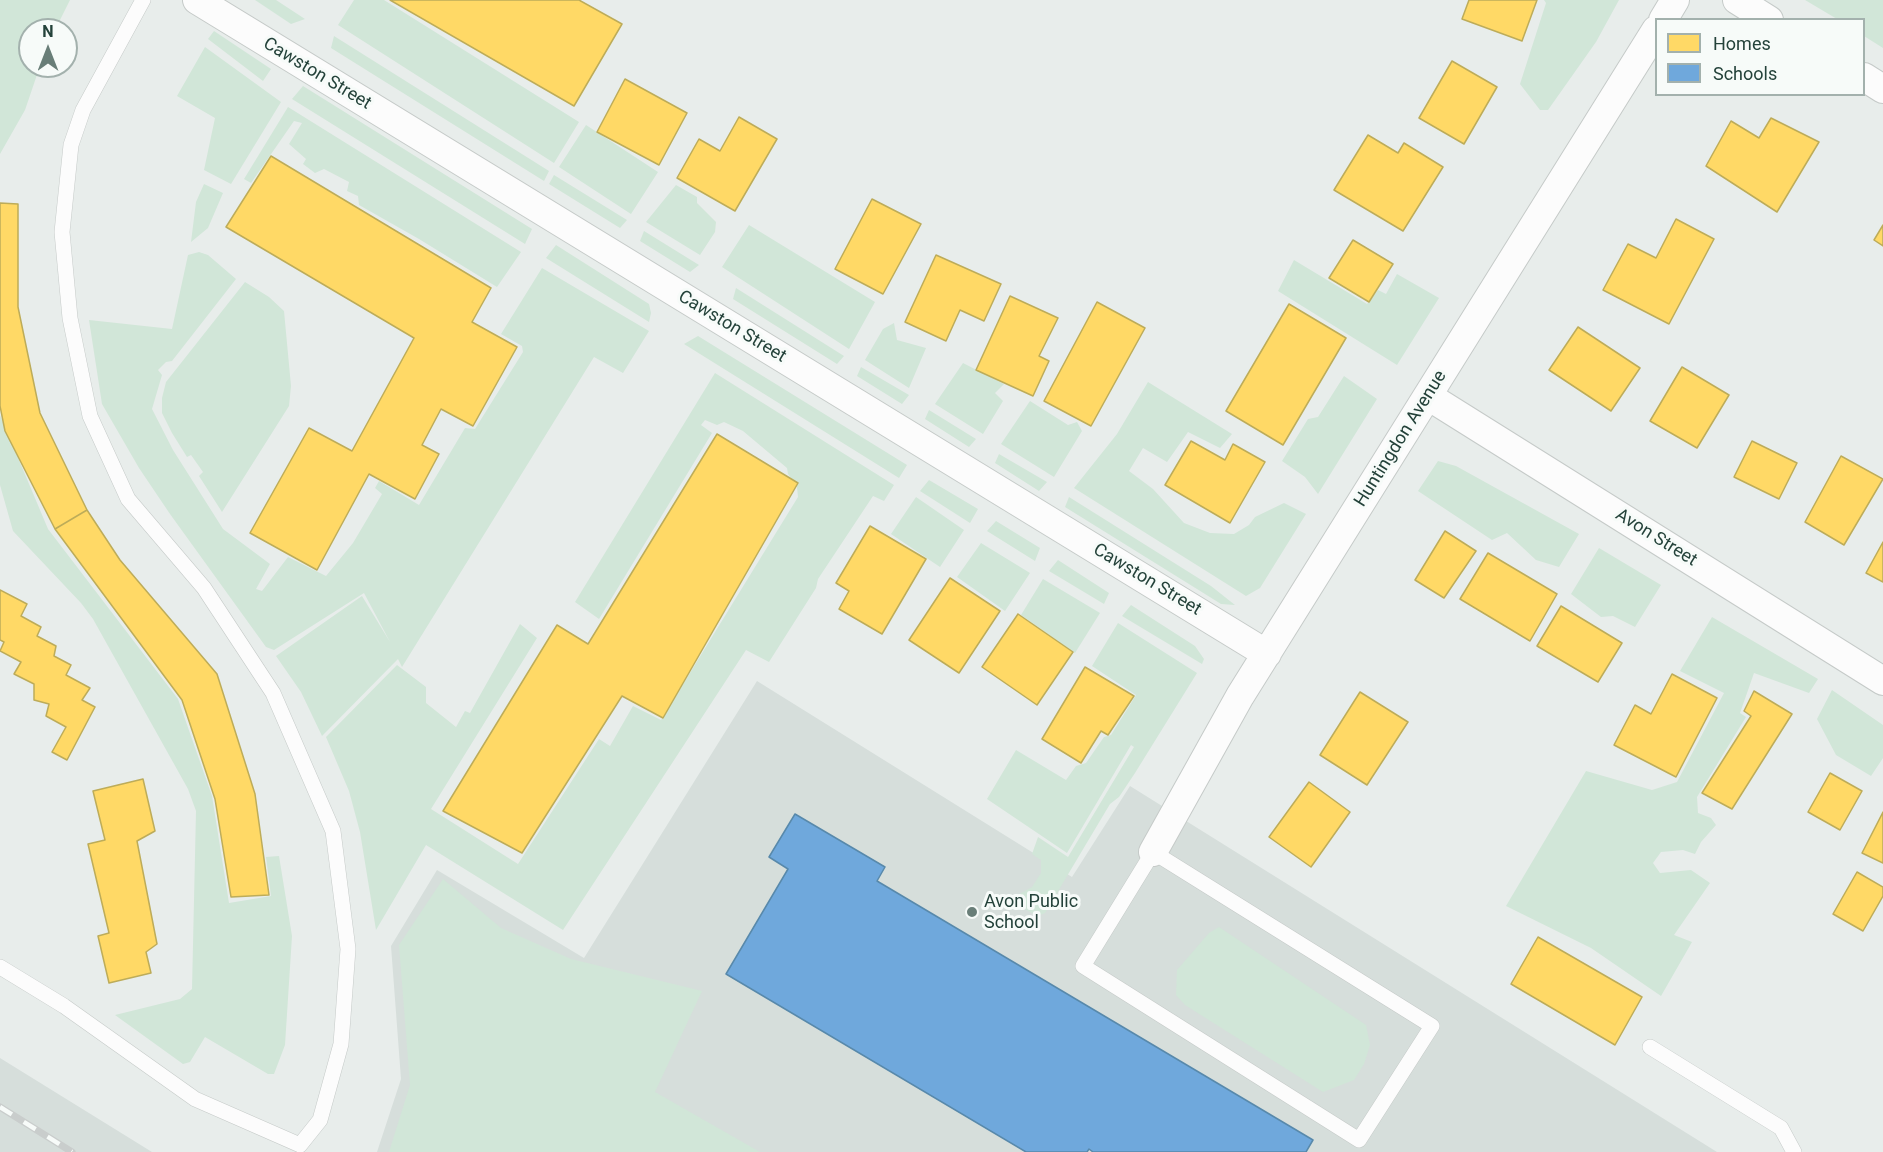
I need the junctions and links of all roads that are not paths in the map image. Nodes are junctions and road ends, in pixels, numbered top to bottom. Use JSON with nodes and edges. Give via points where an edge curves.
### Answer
{"nodes":[{"id":1,"x":143,"y":0,"type":"edge"},
{"id":2,"x":197,"y":0,"type":"edge"},
{"id":3,"x":1675,"y":0,"type":"edge"},
{"id":4,"x":1737,"y":0,"type":"edge"},
{"id":5,"x":1664,"y":18,"type":"edge"},
{"id":6,"x":1766,"y":18,"type":"edge"},
{"id":7,"x":1655,"y":32,"type":"edge"},
{"id":8,"x":1865,"y":78,"type":"edge"},
{"id":9,"x":1883,"y":89,"type":"edge"},
{"id":10,"x":1428,"y":396,"type":"junction"},
{"id":11,"x":1267,"y":654,"type":"junction"},
{"id":12,"x":1883,"y":681,"type":"edge"},
{"id":13,"x":1153,"y":852,"type":"junction"},
{"id":14,"x":0,"y":967,"type":"edge"},
{"id":15,"x":1650,"y":1047,"type":"dead end"},
{"id":16,"x":1794,"y":1152,"type":"edge"}],
"edges":[{"from":1,"to":14,"type":"lane","via":[[83,110],[71,145],[62,232],[70,318],[90,416],[128,499],[204,588],[273,693],[333,831],[348,949],[341,1044],[320,1120],[300,1145],[195,1099],[64,1006]]},
{"from":2,"to":11,"type":"street","name":"Cawston Street"},
{"from":3,"to":5,"type":"street"},
{"from":4,"to":6,"type":"street"},
{"from":7,"to":10,"type":"street","name":"Huntingdon Avenue"},
{"from":8,"to":9,"type":"street"},
{"from":10,"to":11,"type":"street","name":"Huntingdon Avenue"},
{"from":10,"to":12,"type":"street","name":"Avon Street"},
{"from":11,"to":13,"type":"street","name":"Huntingdon Avenue"},
{"from":13,"to":13,"type":"lane","via":[[1083,966],[1359,1140],[1431,1026]]},
{"from":15,"to":16,"type":"lane","via":[[1781,1128]]}]}
